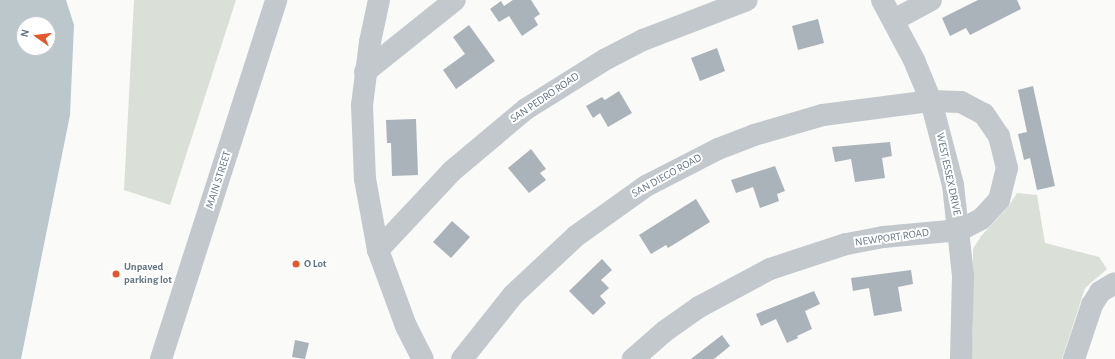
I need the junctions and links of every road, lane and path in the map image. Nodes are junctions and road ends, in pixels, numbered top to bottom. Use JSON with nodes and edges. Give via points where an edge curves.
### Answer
{"nodes":[{"id":1,"x":276,"y":0,"type":"edge"},
{"id":2,"x":379,"y":0,"type":"edge"},
{"id":3,"x":455,"y":0,"type":"edge"},
{"id":4,"x":747,"y":0,"type":"edge"},
{"id":5,"x":882,"y":0,"type":"edge"},
{"id":6,"x":931,"y":0,"type":"edge"},
{"id":7,"x":894,"y":20,"type":"junction"},
{"id":8,"x":366,"y":72,"type":"junction"},
{"id":9,"x":931,"y":101,"type":"junction"},
{"id":10,"x":960,"y":230,"type":"junction"},
{"id":11,"x":378,"y":250,"type":"junction"},
{"id":12,"x":1115,"y":283,"type":"edge"},
{"id":13,"x":161,"y":359,"type":"edge"},
{"id":14,"x":423,"y":359,"type":"edge"},
{"id":15,"x":462,"y":359,"type":"edge"},
{"id":16,"x":633,"y":359,"type":"edge"},
{"id":17,"x":961,"y":359,"type":"edge"},
{"id":18,"x":1074,"y":359,"type":"edge"}],
"edges":[{"from":1,"to":13,"type":"street","name":"MAIN STREET"},
{"from":2,"to":8,"type":"street"},
{"from":3,"to":8,"type":"street"},
{"from":4,"to":11,"type":"street","name":"SAN PEDRO ROAD","via":[[643,40],[544,97],[488,139],[452,171]]},
{"from":5,"to":7,"type":"street","name":"WEST ESSEX DRIVE"},
{"from":6,"to":7,"type":"street"},
{"from":7,"to":9,"type":"street","name":"WEST ESSEX DRIVE"},
{"from":8,"to":11,"type":"street","via":[[362,105],[363,150],[370,211]]},
{"from":9,"to":10,"type":"street","name":"WEST ESSEX DRIVE","via":[[953,185]]},
{"from":9,"to":10,"type":"street","name":"NEWPORT ROAD","via":[[961,102],[984,114],[999,136],[1007,168],[999,200],[981,219]]},
{"from":9,"to":15,"type":"street","name":"SAN DIEGO ROAD","via":[[857,109],[788,125],[718,149],[646,186],[582,231],[541,266],[488,324]]},
{"from":10,"to":16,"type":"street","name":"NEWPORT ROAD","via":[[883,237],[846,244],[770,269],[699,307],[664,331]]},
{"from":10,"to":17,"type":"street","name":"WEST ESSEX DRIVE","via":[[963,276]]},
{"from":11,"to":14,"type":"street","via":[[406,326]]},
{"from":12,"to":18,"type":"street","via":[[1100,292],[1092,305]]}]}
